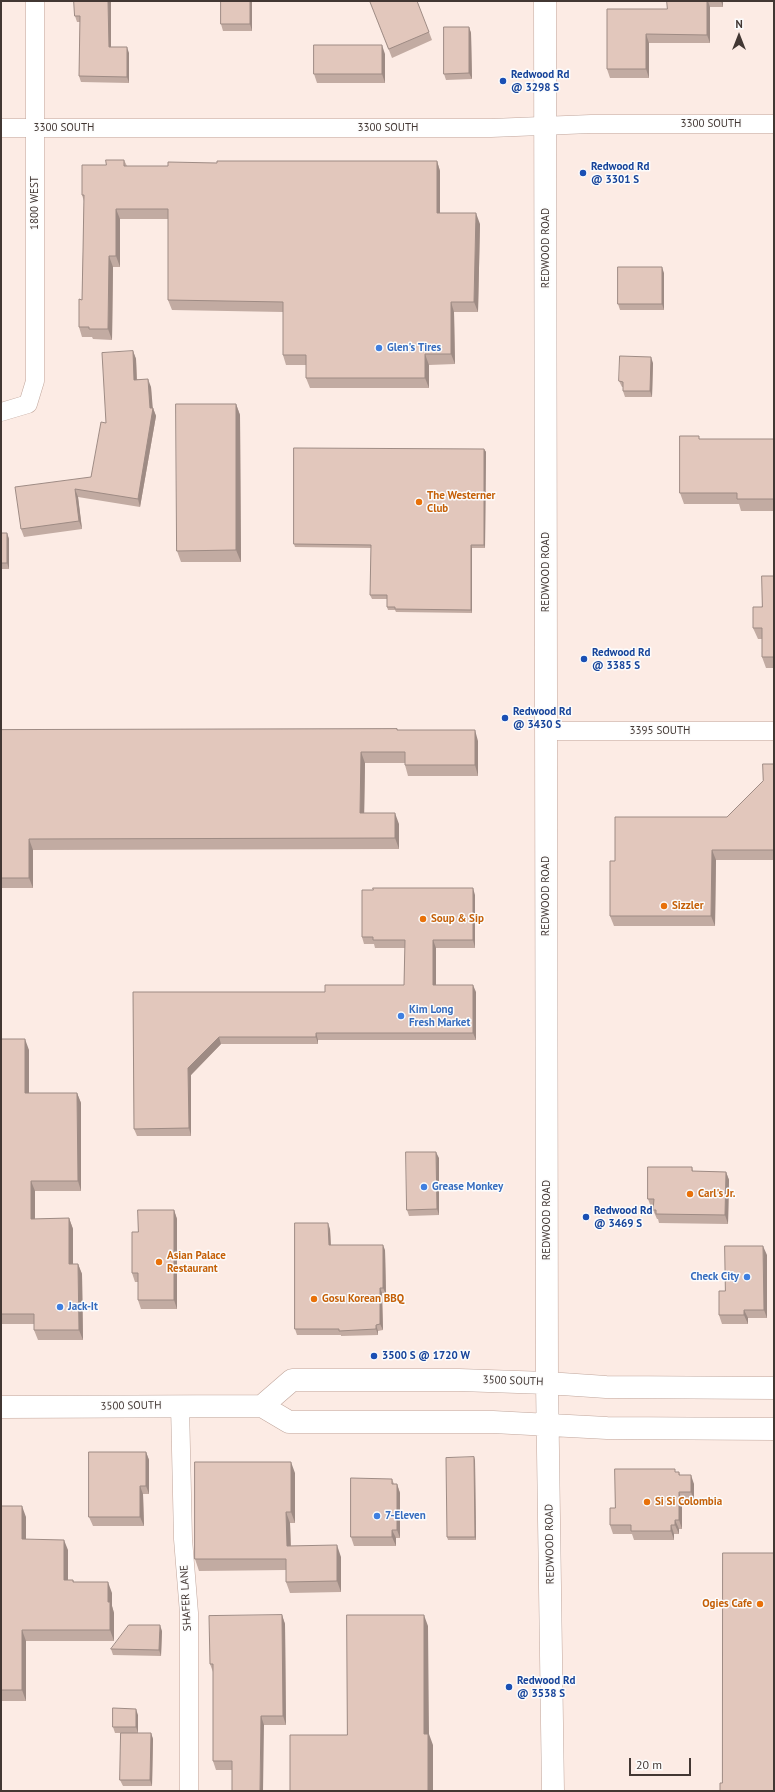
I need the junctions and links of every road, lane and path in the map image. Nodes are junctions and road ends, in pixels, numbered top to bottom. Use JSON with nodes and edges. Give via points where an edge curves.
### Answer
{"nodes":[{"id":1,"x":35,"y":1,"type":"edge"},
{"id":2,"x":545,"y":1,"type":"edge"},
{"id":3,"x":774,"y":124,"type":"edge"},
{"id":4,"x":546,"y":126,"type":"junction"},
{"id":5,"x":1,"y":128,"type":"edge"},
{"id":6,"x":35,"y":128,"type":"junction"},
{"id":7,"x":1,"y":412,"type":"edge"},
{"id":8,"x":546,"y":731,"type":"junction"},
{"id":9,"x":774,"y":731,"type":"edge"},
{"id":10,"x":547,"y":1383,"type":"junction"},
{"id":11,"x":774,"y":1388,"type":"edge"},
{"id":12,"x":180,"y":1405,"type":"junction"},
{"id":13,"x":1,"y":1406,"type":"edge"},
{"id":14,"x":262,"y":1406,"type":"junction"},
{"id":15,"x":548,"y":1425,"type":"junction"},
{"id":16,"x":774,"y":1429,"type":"edge"},
{"id":17,"x":189,"y":1791,"type":"edge"},
{"id":18,"x":553,"y":1791,"type":"edge"}],
"edges":[{"from":1,"to":6,"type":"street","name":"1800 WEST"},
{"from":2,"to":4,"type":"main road","name":"REDWOOD ROAD"},
{"from":3,"to":4,"type":"street","name":"3300 SOUTH"},
{"from":4,"to":6,"type":"street","name":"3300 SOUTH"},
{"from":4,"to":8,"type":"main road","name":"REDWOOD ROAD"},
{"from":5,"to":6,"type":"street","name":"3300 SOUTH"},
{"from":6,"to":7,"type":"street","name":"1800 WEST","via":[[35,373],[28,404]]},
{"from":8,"to":9,"type":"street","name":"3395 SOUTH"},
{"from":8,"to":10,"type":"main road","name":"REDWOOD ROAD"},
{"from":10,"to":11,"type":"main road","name":"3500 SOUTH","via":[[606,1387]]},
{"from":10,"to":14,"type":"main road","name":"3500 SOUTH","via":[[292,1380]]},
{"from":10,"to":15,"type":"main road","name":"REDWOOD ROAD"},
{"from":12,"to":13,"type":"main road","name":"3500 SOUTH"},
{"from":12,"to":14,"type":"main road","name":"3500 SOUTH"},
{"from":12,"to":17,"type":"street","name":"SHAFER LANE","via":[[183,1539],[188,1613]]},
{"from":14,"to":15,"type":"main road","name":"3500 SOUTH","via":[[289,1422],[493,1422]]},
{"from":15,"to":16,"type":"main road","name":"3500 SOUTH"},
{"from":15,"to":18,"type":"main road","name":"REDWOOD ROAD"}]}
